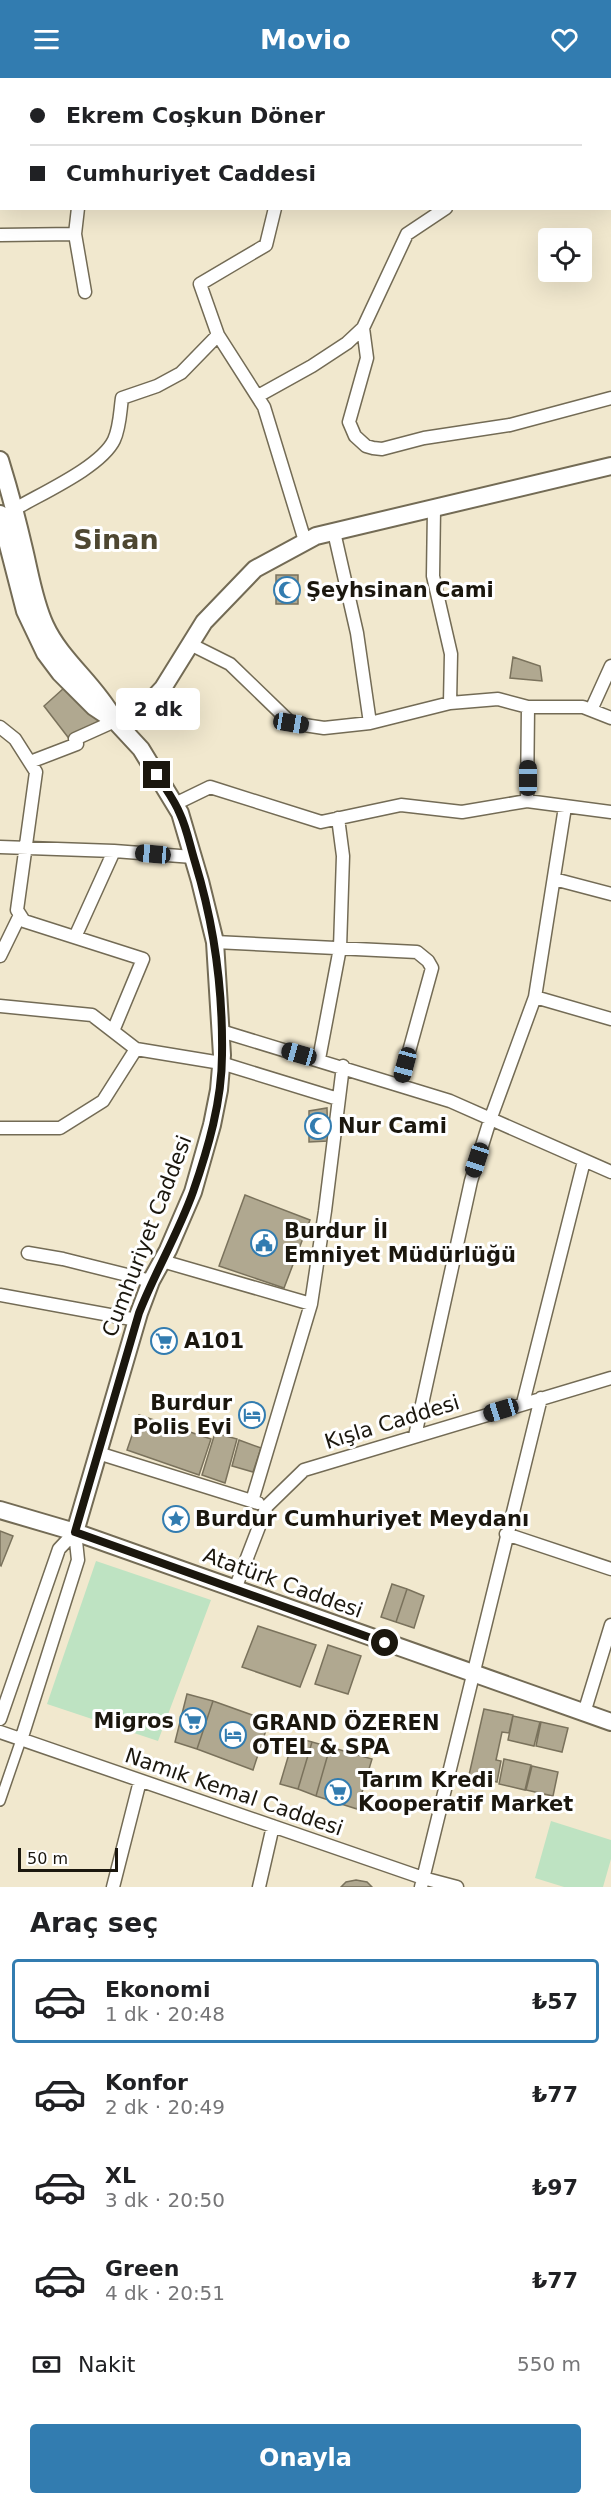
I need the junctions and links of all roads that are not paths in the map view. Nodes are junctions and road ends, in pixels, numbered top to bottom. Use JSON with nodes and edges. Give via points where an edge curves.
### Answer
{"nodes":[{"id":1,"x":78,"y":210,"type":"edge"},
{"id":2,"x":275,"y":210,"type":"edge"},
{"id":3,"x":443,"y":210,"type":"edge"},
{"id":4,"x":75,"y":234,"type":"junction"},
{"id":5,"x":0,"y":235,"type":"edge"},
{"id":6,"x":85,"y":292,"type":"dead end"},
{"id":7,"x":363,"y":328,"type":"junction"},
{"id":8,"x":218,"y":335,"type":"junction"},
{"id":9,"x":258,"y":396,"type":"junction"},
{"id":10,"x":611,"y":398,"type":"edge"},
{"id":11,"x":0,"y":460,"type":"edge"},
{"id":12,"x":610,"y":469,"type":"edge"},
{"id":13,"x":434,"y":509,"type":"junction"},
{"id":14,"x":7,"y":512,"type":"edge"},
{"id":15,"x":334,"y":532,"type":"junction"},
{"id":16,"x":305,"y":541,"type":"junction"},
{"id":17,"x":190,"y":644,"type":"junction"},
{"id":18,"x":611,"y":666,"type":"edge"},
{"id":19,"x":450,"y":703,"type":"junction"},
{"id":20,"x":528,"y":707,"type":"junction"},
{"id":21,"x":591,"y":710,"type":"junction"},
{"id":22,"x":611,"y":718,"type":"edge"},
{"id":23,"x":370,"y":723,"type":"junction"},
{"id":24,"x":119,"y":725,"type":"junction"},
{"id":25,"x":0,"y":728,"type":"edge"},
{"id":26,"x":30,"y":762,"type":"junction"},
{"id":27,"x":527,"y":801,"type":"junction"},
{"id":28,"x":175,"y":804,"type":"junction"},
{"id":29,"x":565,"y":807,"type":"junction"},
{"id":30,"x":611,"y":812,"type":"edge"},
{"id":31,"x":338,"y":818,"type":"junction"},
{"id":32,"x":0,"y":847,"type":"edge"},
{"id":33,"x":27,"y":847,"type":"junction"},
{"id":34,"x":114,"y":851,"type":"junction"},
{"id":35,"x":193,"y":857,"type":"junction"},
{"id":36,"x":554,"y":879,"type":"junction"},
{"id":37,"x":611,"y":894,"type":"edge"},
{"id":38,"x":20,"y":915,"type":"junction"},
{"id":39,"x":75,"y":937,"type":"junction"},
{"id":40,"x":214,"y":942,"type":"junction"},
{"id":41,"x":340,"y":948,"type":"junction"},
{"id":42,"x":0,"y":956,"type":"edge"},
{"id":43,"x":536,"y":997,"type":"junction"},
{"id":44,"x":0,"y":1006,"type":"edge"},
{"id":45,"x":611,"y":1019,"type":"edge"},
{"id":46,"x":221,"y":1030,"type":"junction"},
{"id":47,"x":113,"y":1031,"type":"junction"},
{"id":48,"x":136,"y":1049,"type":"junction"},
{"id":49,"x":319,"y":1059,"type":"junction"},
{"id":50,"x":221,"y":1063,"type":"junction"},
{"id":51,"x":343,"y":1066,"type":"junction"},
{"id":52,"x":400,"y":1084,"type":"junction"},
{"id":53,"x":338,"y":1099,"type":"junction"},
{"id":54,"x":490,"y":1120,"type":"junction"},
{"id":55,"x":0,"y":1128,"type":"edge"},
{"id":56,"x":584,"y":1161,"type":"junction"},
{"id":57,"x":611,"y":1172,"type":"edge"},
{"id":58,"x":28,"y":1253,"type":"dead end"},
{"id":59,"x":162,"y":1261,"type":"junction"},
{"id":60,"x":151,"y":1281,"type":"junction"},
{"id":61,"x":0,"y":1295,"type":"edge"},
{"id":62,"x":311,"y":1304,"type":"junction"},
{"id":63,"x":137,"y":1320,"type":"junction"},
{"id":64,"x":611,"y":1378,"type":"edge"},
{"id":65,"x":541,"y":1398,"type":"junction"},
{"id":66,"x":523,"y":1404,"type":"junction"},
{"id":67,"x":415,"y":1436,"type":"junction"},
{"id":68,"x":98,"y":1453,"type":"junction"},
{"id":69,"x":252,"y":1501,"type":"junction"},
{"id":70,"x":267,"y":1506,"type":"junction"},
{"id":71,"x":0,"y":1510,"type":"edge"},
{"id":72,"x":75,"y":1532,"type":"junction"},
{"id":73,"x":506,"y":1534,"type":"junction"},
{"id":74,"x":611,"y":1569,"type":"edge"},
{"id":75,"x":235,"y":1589,"type":"junction"},
{"id":76,"x":611,"y":1624,"type":"edge"},
{"id":77,"x":472,"y":1674,"type":"junction"},
{"id":78,"x":584,"y":1713,"type":"junction"},
{"id":79,"x":0,"y":1719,"type":"edge"},
{"id":80,"x":611,"y":1722,"type":"edge"},
{"id":81,"x":0,"y":1732,"type":"edge"},
{"id":82,"x":21,"y":1740,"type":"junction"},
{"id":83,"x":140,"y":1781,"type":"junction"},
{"id":84,"x":0,"y":1801,"type":"edge"},
{"id":85,"x":273,"y":1826,"type":"junction"},
{"id":86,"x":422,"y":1882,"type":"edge"},
{"id":87,"x":113,"y":1887,"type":"edge"},
{"id":88,"x":259,"y":1887,"type":"edge"},
{"id":89,"x":457,"y":1887,"type":"edge"}],
"edges":[{"from":1,"to":4,"type":"street"},
{"from":2,"to":8,"type":"street","via":[[266,245],[200,284]]},
{"from":3,"to":7,"type":"street","via":[[407,234]]},
{"from":4,"to":5,"type":"street"},
{"from":4,"to":6,"type":"street"},
{"from":7,"to":9,"type":"street","via":[[312,366]]},
{"from":7,"to":10,"type":"street","via":[[367,358],[350,422],[355,436],[373,448],[510,425]]},
{"from":8,"to":9,"type":"street"},
{"from":8,"to":14,"type":"street","via":[[176,376],[122,398],[118,430],[98,461]]},
{"from":9,"to":16,"type":"street"},
{"from":11,"to":14,"type":"main road","name":"Cumhuriyet Caddesi"},
{"from":12,"to":13,"type":"main road"},
{"from":13,"to":15,"type":"main road"},
{"from":13,"to":19,"type":"street","via":[[433,576],[451,654]]},
{"from":14,"to":24,"type":"main road","name":"Cumhuriyet Caddesi","via":[[25,611],[34,635],[60,673],[94,707]]},
{"from":15,"to":16,"type":"main road"},
{"from":15,"to":23,"type":"street","via":[[357,633]]},
{"from":16,"to":17,"type":"main road","via":[[255,568],[204,622]]},
{"from":17,"to":23,"type":"street","via":[[230,664],[291,723],[324,728]]},
{"from":17,"to":24,"type":"main road","via":[[163,688]]},
{"from":18,"to":21,"type":"street"},
{"from":19,"to":20,"type":"street","via":[[498,699]]},
{"from":19,"to":23,"type":"street"},
{"from":20,"to":21,"type":"street"},
{"from":20,"to":27,"type":"street"},
{"from":21,"to":22,"type":"street"},
{"from":24,"to":26,"type":"street","via":[[75,739],[77,744]]},
{"from":24,"to":28,"type":"main road","name":"Cumhuriyet Caddesi","via":[[141,748]]},
{"from":25,"to":26,"type":"street","via":[[15,739]]},
{"from":26,"to":33,"type":"street","via":[[36,772]]},
{"from":27,"to":29,"type":"street"},
{"from":27,"to":31,"type":"street","via":[[462,812],[401,805]]},
{"from":28,"to":31,"type":"street","via":[[210,787],[321,822]]},
{"from":28,"to":35,"type":"main road","name":"Cumhuriyet Caddesi"},
{"from":29,"to":30,"type":"street"},
{"from":29,"to":36,"type":"street"},
{"from":31,"to":41,"type":"street","via":[[343,856]]},
{"from":32,"to":33,"type":"street"},
{"from":33,"to":34,"type":"street"},
{"from":33,"to":38,"type":"street","via":[[17,910]]},
{"from":34,"to":35,"type":"street"},
{"from":34,"to":39,"type":"street"},
{"from":35,"to":40,"type":"main road","name":"Cumhuriyet Caddesi"},
{"from":36,"to":37,"type":"street"},
{"from":36,"to":43,"type":"street"},
{"from":38,"to":39,"type":"street","via":[[24,921]]},
{"from":38,"to":42,"type":"street"},
{"from":39,"to":47,"type":"street","via":[[143,959]]},
{"from":40,"to":41,"type":"street"},
{"from":40,"to":46,"type":"main road","name":"Cumhuriyet Caddesi"},
{"from":41,"to":49,"type":"street"},
{"from":41,"to":52,"type":"street","via":[[417,952],[432,968]]},
{"from":43,"to":45,"type":"street"},
{"from":43,"to":54,"type":"street"},
{"from":44,"to":47,"type":"street","via":[[92,1015]]},
{"from":46,"to":49,"type":"street"},
{"from":46,"to":50,"type":"main road","name":"Cumhuriyet Caddesi"},
{"from":47,"to":48,"type":"street"},
{"from":48,"to":50,"type":"street"},
{"from":48,"to":55,"type":"street","via":[[103,1101],[60,1128]]},
{"from":49,"to":51,"type":"street"},
{"from":50,"to":53,"type":"street"},
{"from":50,"to":59,"type":"main road","name":"Cumhuriyet Caddesi","via":[[203,1160],[182,1220]]},
{"from":51,"to":52,"type":"street"},
{"from":51,"to":53,"type":"street"},
{"from":52,"to":54,"type":"street"},
{"from":53,"to":62,"type":"street"},
{"from":54,"to":56,"type":"street"},
{"from":54,"to":67,"type":"street","via":[[471,1181]]},
{"from":56,"to":57,"type":"street"},
{"from":56,"to":66,"type":"street"},
{"from":58,"to":60,"type":"street"},
{"from":59,"to":60,"type":"main road","name":"Cumhuriyet Caddesi"},
{"from":59,"to":62,"type":"street"},
{"from":60,"to":63,"type":"main road","name":"Cumhuriyet Caddesi"},
{"from":61,"to":63,"type":"street"},
{"from":62,"to":69,"type":"street"},
{"from":63,"to":68,"type":"main road","name":"Cumhuriyet Caddesi"},
{"from":64,"to":65,"type":"street","name":"Kışla Caddesi"},
{"from":65,"to":66,"type":"street","name":"Kışla Caddesi"},
{"from":65,"to":73,"type":"street"},
{"from":66,"to":67,"type":"street","name":"Kışla Caddesi"},
{"from":67,"to":70,"type":"street","name":"Kışla Caddesi","via":[[304,1470]]},
{"from":68,"to":69,"type":"street"},
{"from":68,"to":72,"type":"main road","name":"Cumhuriyet Caddesi"},
{"from":69,"to":70,"type":"street"},
{"from":70,"to":75,"type":"street"},
{"from":71,"to":72,"type":"main road","name":"Atatürk Caddesi"},
{"from":72,"to":75,"type":"main road","name":"Atatürk Caddesi"},
{"from":72,"to":79,"type":"street","via":[[59,1549]]},
{"from":72,"to":82,"type":"street","via":[[78,1560]]},
{"from":73,"to":74,"type":"street"},
{"from":73,"to":77,"type":"street"},
{"from":75,"to":77,"type":"main road","name":"Atatürk Caddesi"},
{"from":76,"to":78,"type":"street"},
{"from":77,"to":78,"type":"main road","name":"Atatürk Caddesi"},
{"from":77,"to":86,"type":"street"},
{"from":78,"to":80,"type":"main road","name":"Atatürk Caddesi"},
{"from":81,"to":82,"type":"street","name":"Namık Kemal Caddesi"},
{"from":82,"to":83,"type":"street","name":"Namık Kemal Caddesi"},
{"from":82,"to":84,"type":"street"},
{"from":83,"to":85,"type":"street","name":"Namık Kemal Caddesi"},
{"from":83,"to":87,"type":"street"},
{"from":85,"to":86,"type":"street","name":"Namık Kemal Caddesi"},
{"from":85,"to":88,"type":"street"},
{"from":86,"to":89,"type":"street","name":"Namık Kemal Caddesi"}]}
